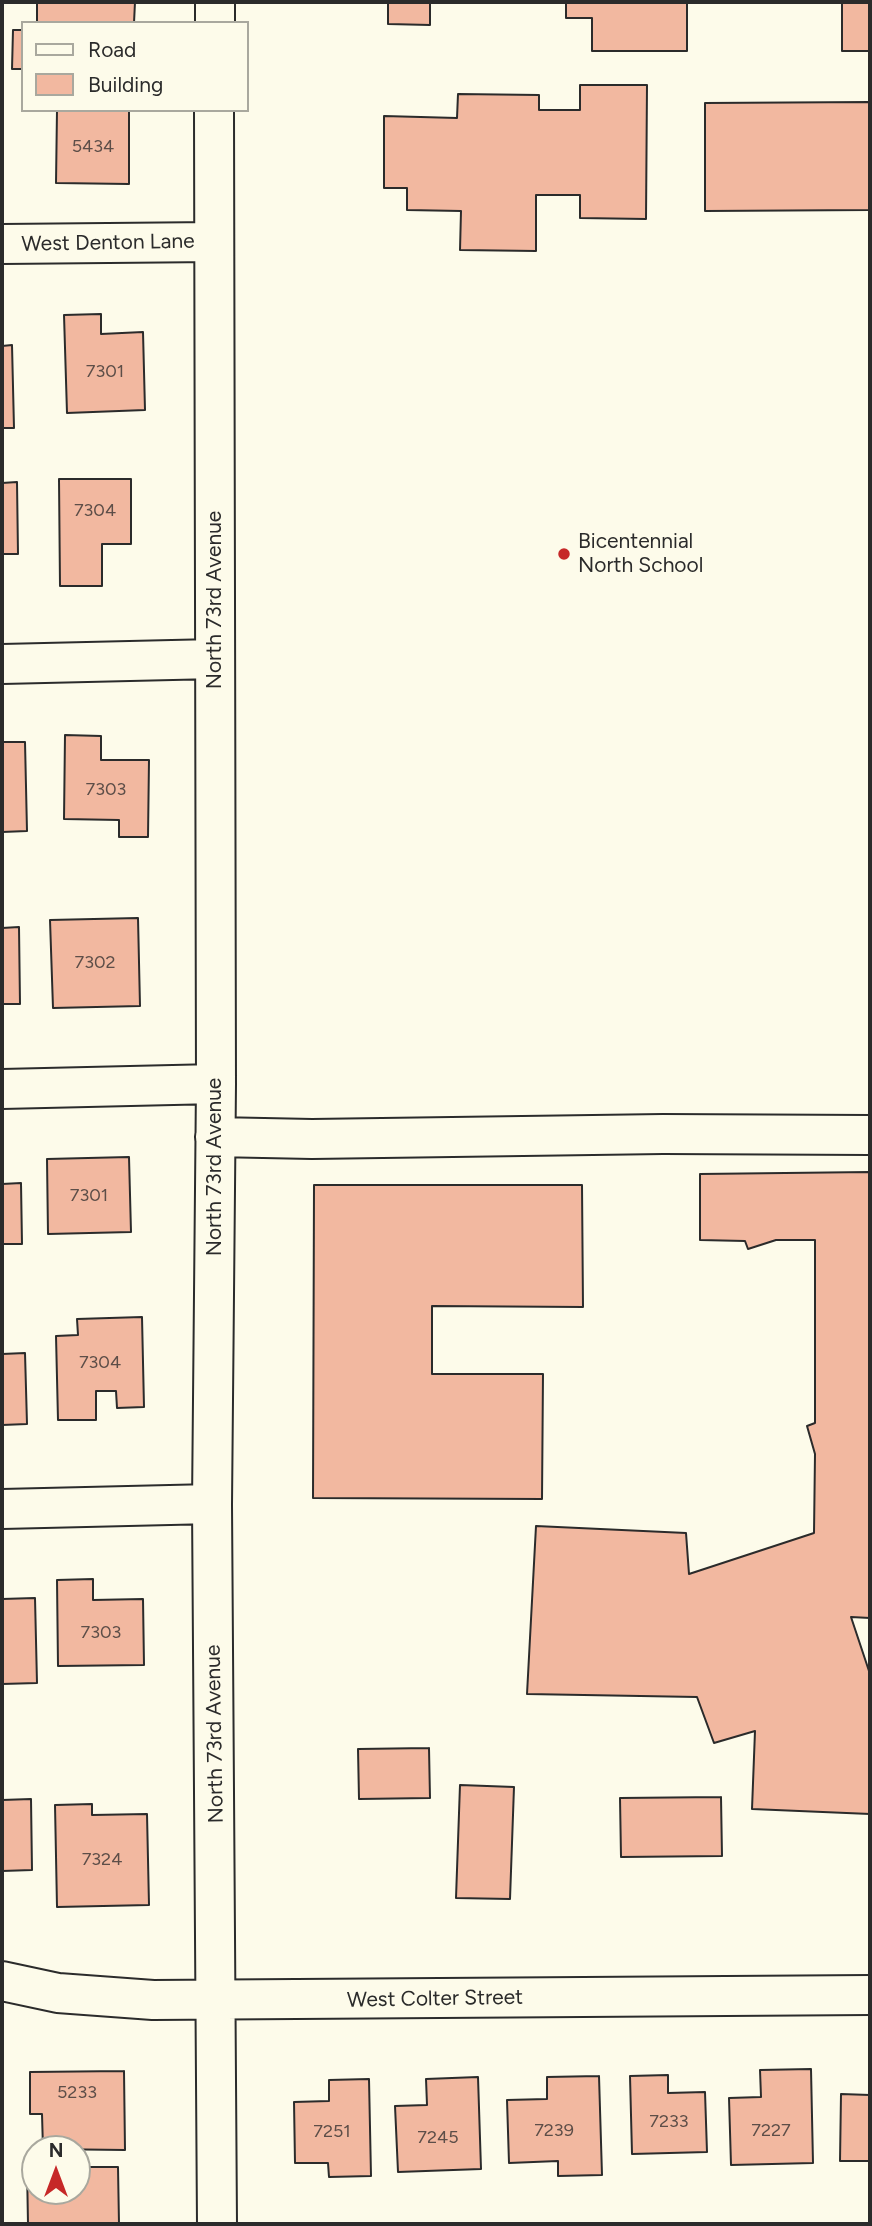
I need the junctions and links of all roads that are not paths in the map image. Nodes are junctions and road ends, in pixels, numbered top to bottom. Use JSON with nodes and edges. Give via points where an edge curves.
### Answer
{"nodes":[{"id":1,"x":215,"y":2,"type":"edge"},
{"id":2,"x":215,"y":21,"type":"edge"},
{"id":3,"x":214,"y":112,"type":"edge"},
{"id":4,"x":214,"y":242,"type":"junction"},
{"id":5,"x":2,"y":244,"type":"edge"},
{"id":6,"x":215,"y":659,"type":"junction"},
{"id":7,"x":2,"y":664,"type":"edge"},
{"id":8,"x":216,"y":1084,"type":"junction"},
{"id":9,"x":2,"y":1089,"type":"edge"},
{"id":10,"x":870,"y":1135,"type":"edge"},
{"id":11,"x":215,"y":1137,"type":"junction"},
{"id":12,"x":212,"y":1504,"type":"junction"},
{"id":13,"x":2,"y":1509,"type":"edge"},
{"id":14,"x":2,"y":1981,"type":"edge"},
{"id":15,"x":870,"y":1995,"type":"edge"},
{"id":16,"x":217,"y":2001,"type":"junction"},
{"id":17,"x":217,"y":2224,"type":"edge"}],
"edges":[{"from":1,"to":2,"type":"street"},
{"from":3,"to":4,"type":"street","name":"North 73rd Avenue"},
{"from":4,"to":5,"type":"street","name":"West Denton Lane"},
{"from":4,"to":6,"type":"street","name":"North 73rd Avenue"},
{"from":6,"to":7,"type":"street"},
{"from":6,"to":8,"type":"street","name":"North 73rd Avenue"},
{"from":8,"to":9,"type":"street"},
{"from":8,"to":11,"type":"street","name":"North 73rd Avenue"},
{"from":10,"to":11,"type":"street"},
{"from":11,"to":12,"type":"street","name":"North 73rd Avenue"},
{"from":12,"to":13,"type":"street"},
{"from":12,"to":16,"type":"street","name":"North 73rd Avenue"},
{"from":14,"to":16,"type":"street","name":"West Colter Street","via":[[58,1993]]},
{"from":15,"to":16,"type":"street","name":"West Colter Street"},
{"from":16,"to":17,"type":"street","name":"North 73rd Avenue"}]}
